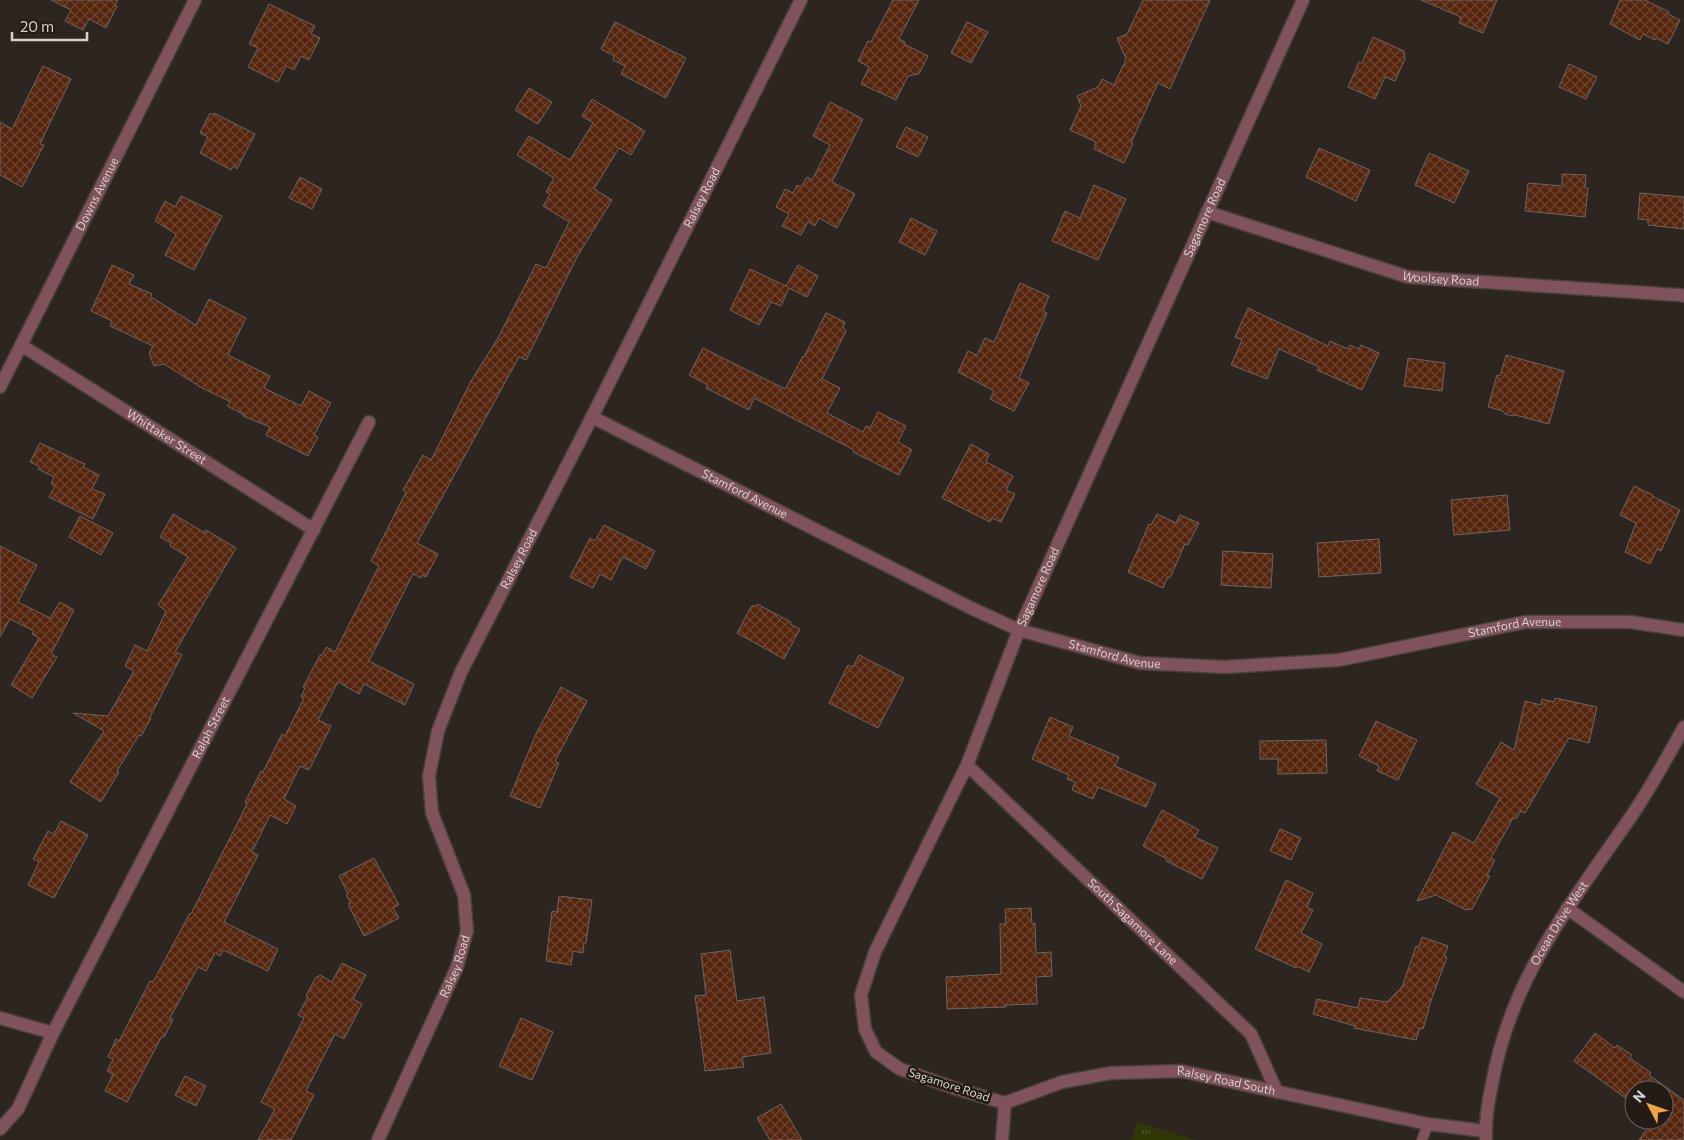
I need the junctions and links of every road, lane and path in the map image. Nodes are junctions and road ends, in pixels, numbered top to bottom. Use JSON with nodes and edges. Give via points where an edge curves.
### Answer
{"nodes":[{"id":1,"x":195,"y":0,"type":"edge"},
{"id":2,"x":801,"y":0,"type":"edge"},
{"id":3,"x":1303,"y":0,"type":"edge"},
{"id":4,"x":1207,"y":212,"type":"junction"},
{"id":5,"x":1684,"y":296,"type":"edge"},
{"id":6,"x":21,"y":346,"type":"junction"},
{"id":7,"x":0,"y":387,"type":"edge"},
{"id":8,"x":592,"y":417,"type":"junction"},
{"id":9,"x":369,"y":422,"type":"dead end"},
{"id":10,"x":314,"y":530,"type":"junction"},
{"id":11,"x":1019,"y":630,"type":"junction"},
{"id":12,"x":1684,"y":630,"type":"edge"},
{"id":13,"x":1684,"y":727,"type":"edge"},
{"id":14,"x":967,"y":765,"type":"junction"},
{"id":15,"x":1567,"y":908,"type":"junction"},
{"id":16,"x":1684,"y":992,"type":"edge"},
{"id":17,"x":0,"y":1018,"type":"edge"},
{"id":18,"x":54,"y":1032,"type":"junction"},
{"id":19,"x":1277,"y":1092,"type":"junction"},
{"id":20,"x":1005,"y":1103,"type":"junction"},
{"id":21,"x":1428,"y":1124,"type":"junction"},
{"id":22,"x":0,"y":1129,"type":"edge"},
{"id":23,"x":1485,"y":1135,"type":"edge"},
{"id":24,"x":378,"y":1140,"type":"edge"},
{"id":25,"x":1002,"y":1140,"type":"edge"},
{"id":26,"x":1422,"y":1140,"type":"edge"}],
"edges":[{"from":1,"to":6,"type":"street","name":"Downs Avenue"},
{"from":2,"to":8,"type":"street","name":"Ralsey Road"},
{"from":3,"to":4,"type":"street","name":"Sagamore Road"},
{"from":4,"to":5,"type":"street","name":"Woolsey Road","via":[[1408,277]]},
{"from":4,"to":11,"type":"street","name":"Sagamore Road"},
{"from":6,"to":7,"type":"street","name":"Downs Avenue"},
{"from":6,"to":10,"type":"street","name":"Whittaker Street"},
{"from":8,"to":11,"type":"street","name":"Stamford Avenue"},
{"from":8,"to":24,"type":"street","name":"Ralsey Road","via":[[461,672],[438,731],[429,776],[432,813],[464,895],[467,931],[457,968]]},
{"from":9,"to":10,"type":"street","name":"Ralph Street"},
{"from":10,"to":18,"type":"street","name":"Ralph Street"},
{"from":11,"to":12,"type":"street","name":"Stamford Avenue","via":[[1140,663],[1224,667],[1339,660],[1525,622],[1630,622]]},
{"from":11,"to":14,"type":"street","name":"Sagamore Road"},
{"from":13,"to":15,"type":"street","name":"Ocean Drive West","via":[[1653,783]]},
{"from":14,"to":19,"type":"street","name":"South Sagamore Lane","via":[[1251,1034]]},
{"from":14,"to":20,"type":"street","name":"Sagamore Road","via":[[875,952],[861,995],[866,1029],[876,1052],[900,1069]]},
{"from":15,"to":16,"type":"street"},
{"from":15,"to":23,"type":"street","name":"Ocean Drive West","via":[[1529,972],[1508,1020],[1494,1070]]},
{"from":17,"to":18,"type":"street"},
{"from":18,"to":22,"type":"street","name":"Ralph Street","via":[[18,1109]]},
{"from":19,"to":20,"type":"street","name":"Ralsey Road South","via":[[1181,1071],[1111,1072],[1062,1082]]},
{"from":19,"to":21,"type":"street","name":"Ralsey Road South"},
{"from":20,"to":25,"type":"street"},
{"from":21,"to":23,"type":"street","name":"Ralsey Road South"},
{"from":21,"to":26,"type":"lane"}]}
